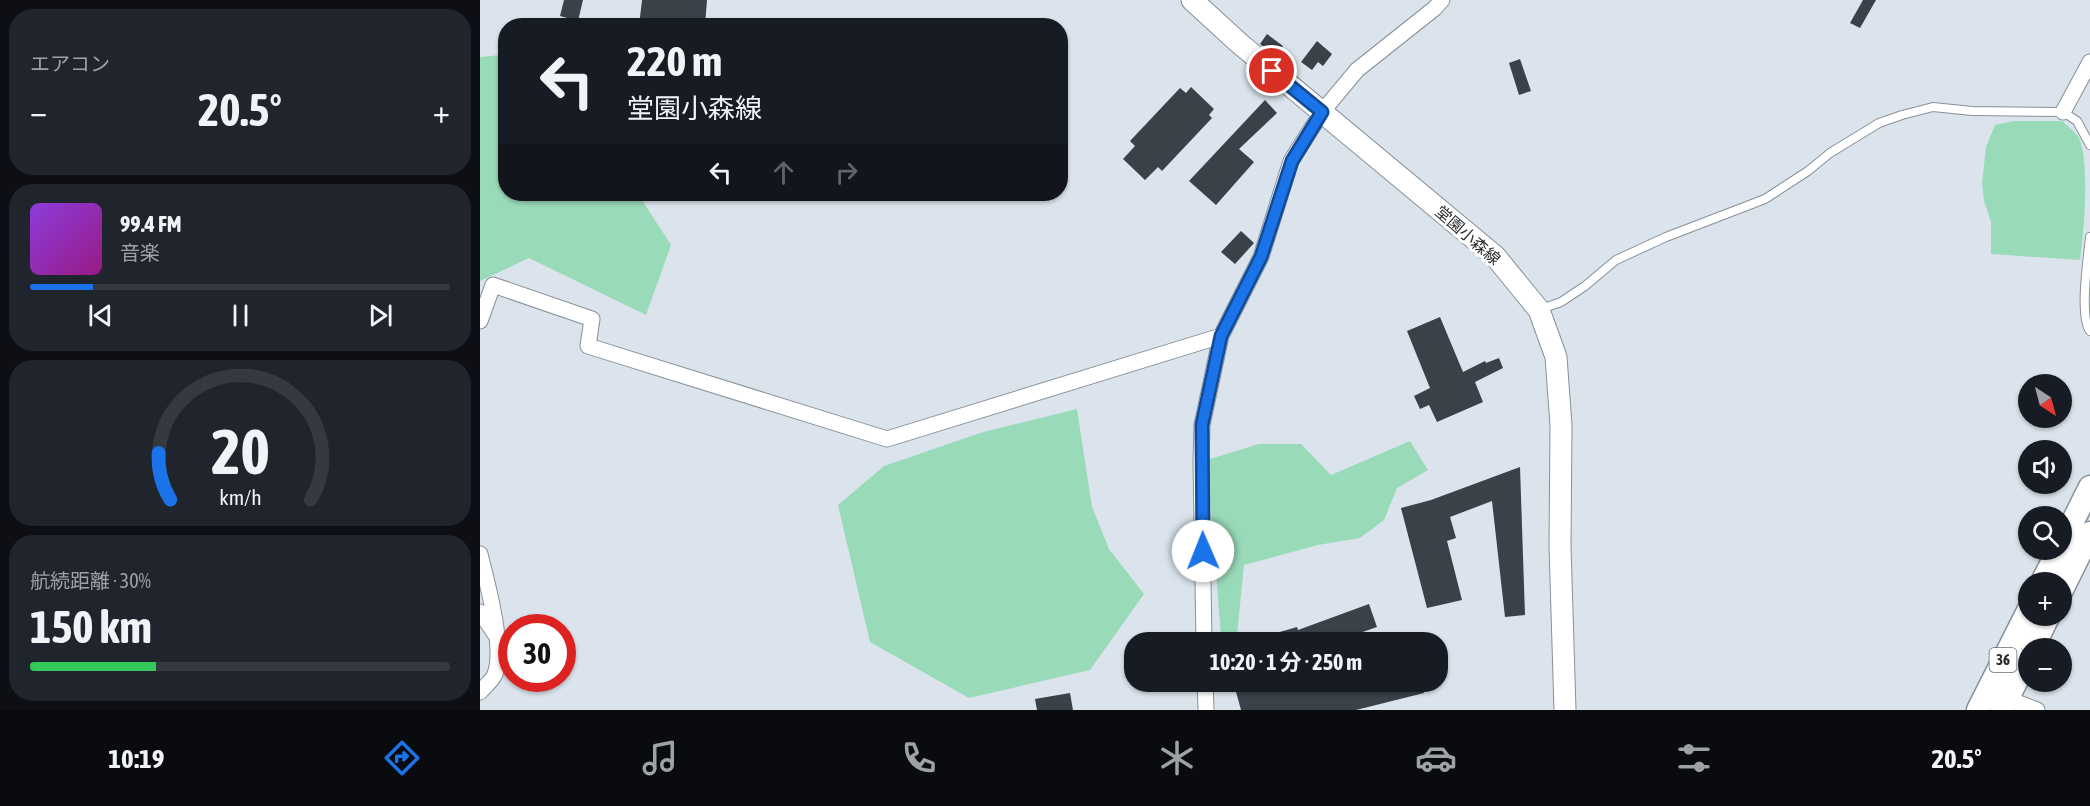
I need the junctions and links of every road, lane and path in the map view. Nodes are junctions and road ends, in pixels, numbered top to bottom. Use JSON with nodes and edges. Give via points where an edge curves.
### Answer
{"nodes":[{"id":1,"x":1192,"y":0,"type":"edge"},
{"id":2,"x":1442,"y":0,"type":"edge"},
{"id":3,"x":2090,"y":62,"type":"edge"},
{"id":4,"x":1322,"y":112,"type":"junction"},
{"id":5,"x":2063,"y":112,"type":"junction"},
{"id":6,"x":2090,"y":145,"type":"edge"},
{"id":7,"x":2090,"y":237,"type":"edge"},
{"id":8,"x":1539,"y":310,"type":"junction"},
{"id":9,"x":480,"y":321,"type":"edge"},
{"id":10,"x":2090,"y":331,"type":"edge"},
{"id":11,"x":1221,"y":336,"type":"junction"},
{"id":12,"x":2090,"y":487,"type":"edge"},
{"id":13,"x":2072,"y":523,"type":"edge"},
{"id":14,"x":2090,"y":533,"type":"edge"},
{"id":15,"x":480,"y":554,"type":"edge"},
{"id":16,"x":2071,"y":572,"type":"edge"},
{"id":17,"x":480,"y":612,"type":"edge"},
{"id":18,"x":2020,"y":626,"type":"edge"},
{"id":19,"x":1204,"y":632,"type":"edge"},
{"id":20,"x":495,"y":633,"type":"junction"},
{"id":21,"x":2018,"y":678,"type":"edge"},
{"id":22,"x":480,"y":692,"type":"edge"},
{"id":23,"x":1205,"y":692,"type":"edge"},
{"id":24,"x":2005,"y":704,"type":"edge"},
{"id":25,"x":1206,"y":710,"type":"edge"},
{"id":26,"x":1565,"y":710,"type":"edge"},
{"id":27,"x":1978,"y":710,"type":"edge"},
{"id":28,"x":2037,"y":710,"type":"edge"}],
"edges":[{"from":1,"to":4,"type":"main road","name":"堂園小森線"},
{"from":2,"to":4,"type":"street","via":[[1357,70]]},
{"from":3,"to":5,"type":"street"},
{"from":4,"to":8,"type":"main road","name":"堂園小森線","via":[[1495,256]]},
{"from":4,"to":11,"type":"street","via":[[1292,161],[1261,257]]},
{"from":5,"to":6,"type":"lane","via":[[2077,122]]},
{"from":5,"to":8,"type":"lane","via":[[1933,107],[1879,123],[1766,199],[1616,260],[1561,302]]},
{"from":7,"to":10,"type":"lane","via":[[2085,297],[2086,326]]},
{"from":8,"to":26,"type":"main road","name":"堂園小森線","via":[[1556,357],[1561,425]]},
{"from":9,"to":11,"type":"street","via":[[493,285],[592,319],[588,346],[887,439]]},
{"from":11,"to":19,"type":"street","via":[[1202,425]]},
{"from":12,"to":13,"type":"main road"},
{"from":14,"to":16,"type":"main road"},
{"from":15,"to":20,"type":"street","via":[[495,615]]},
{"from":17,"to":20,"type":"street"},
{"from":18,"to":27,"type":"main road","number":"36"},
{"from":20,"to":22,"type":"street","via":[[495,675]]},
{"from":21,"to":24,"type":"main road","number":"36"},
{"from":23,"to":25,"type":"street"},
{"from":24,"to":28,"type":"street"}]}
